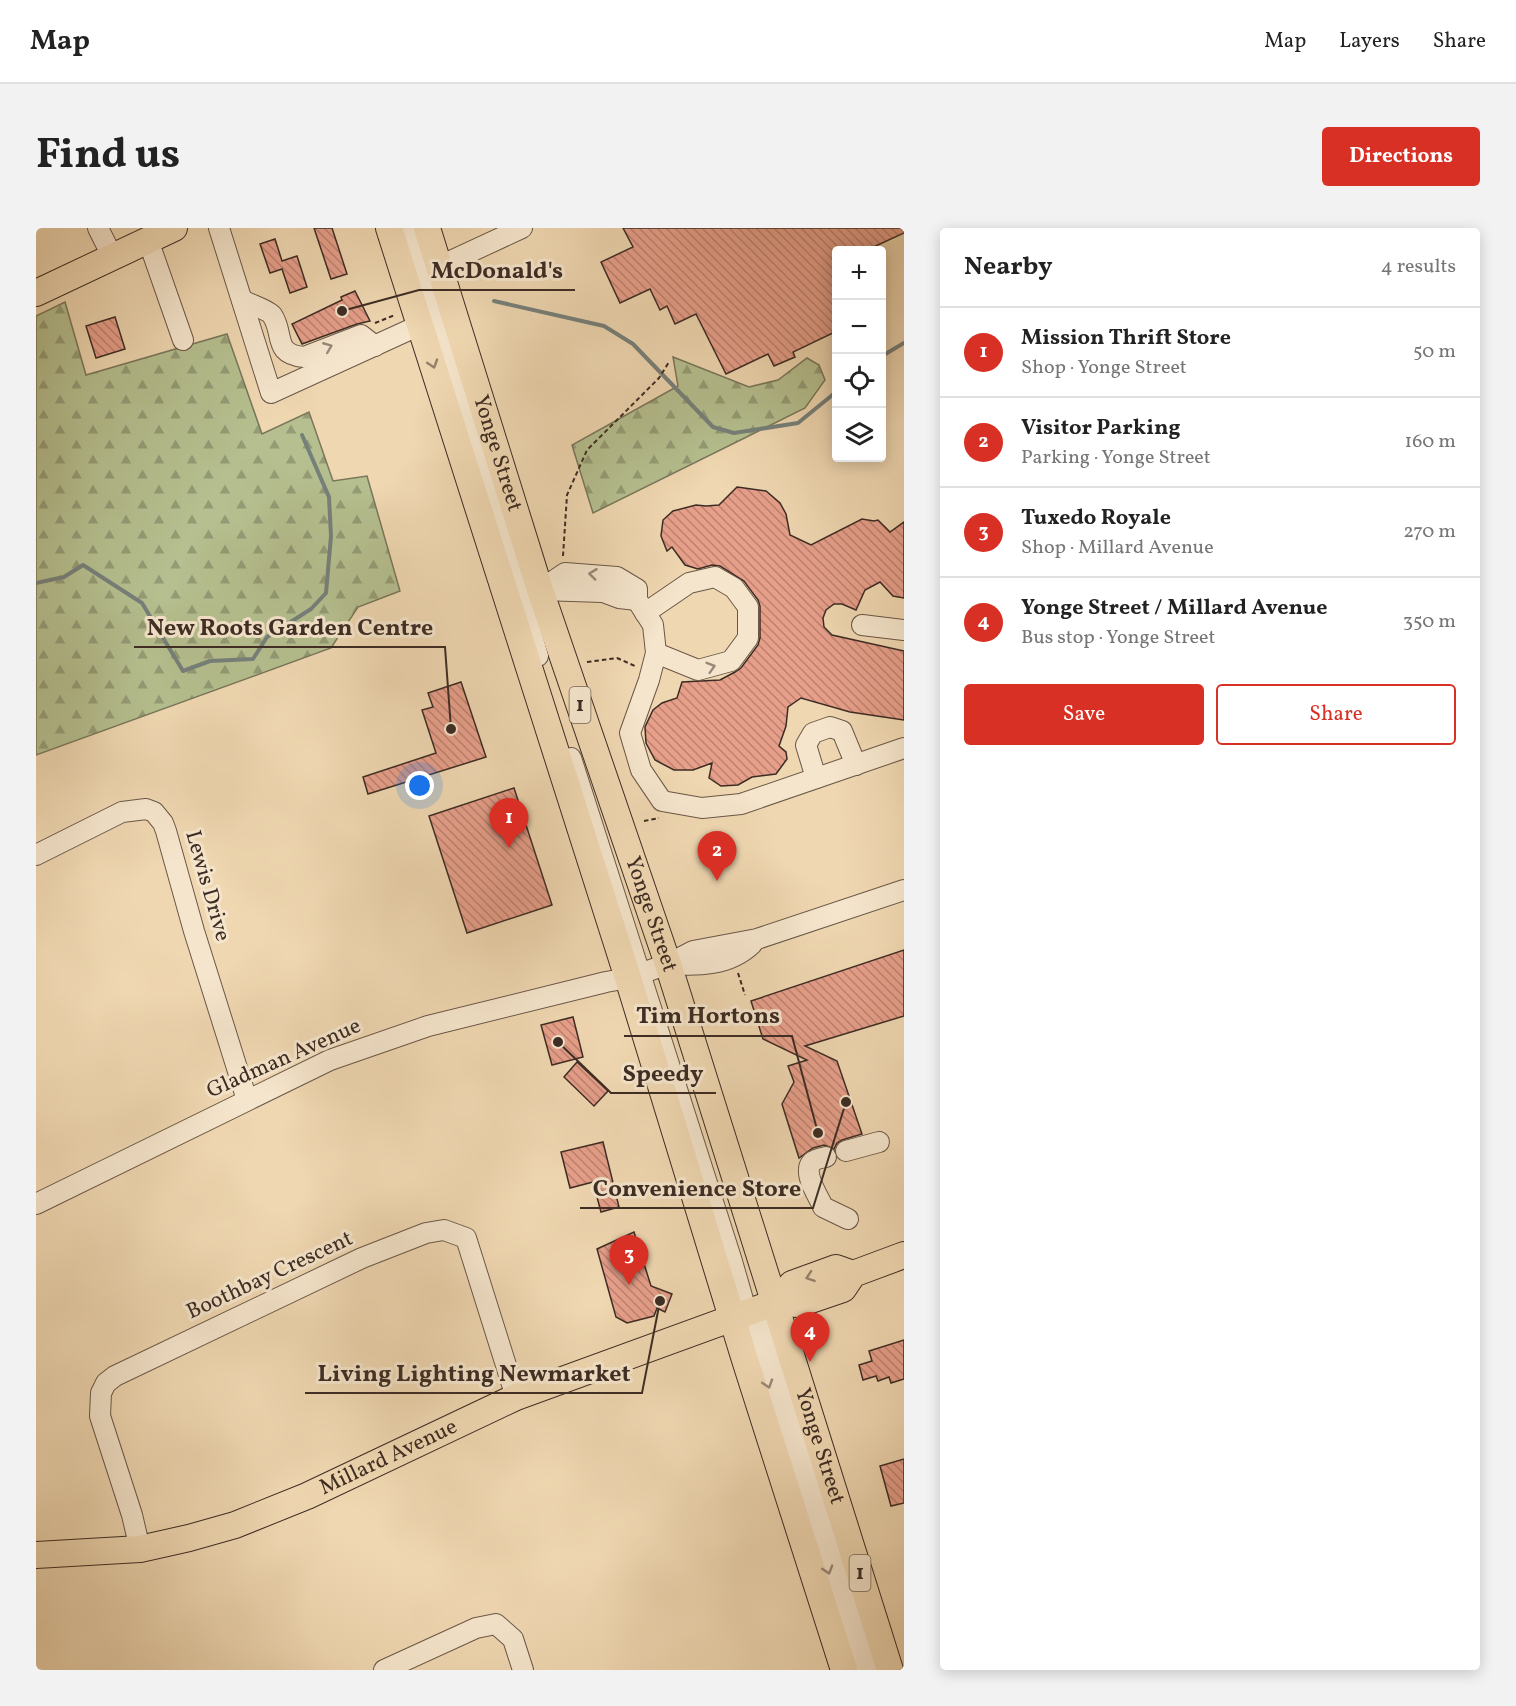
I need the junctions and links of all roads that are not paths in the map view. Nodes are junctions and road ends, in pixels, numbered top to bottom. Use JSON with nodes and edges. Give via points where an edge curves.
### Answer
{"nodes":[{"id":1,"x":98,"y":228,"type":"edge"},
{"id":2,"x":174,"y":228,"type":"edge"},
{"id":3,"x":219,"y":228,"type":"edge"},
{"id":4,"x":389,"y":228,"type":"edge"},
{"id":5,"x":410,"y":228,"type":"edge"},
{"id":6,"x":427,"y":228,"type":"edge"},
{"id":7,"x":522,"y":228,"type":"edge"},
{"id":8,"x":148,"y":240,"type":"junction"},
{"id":9,"x":112,"y":256,"type":"junction"},
{"id":10,"x":440,"y":267,"type":"junction"},
{"id":11,"x":36,"y":293,"type":"edge"},
{"id":12,"x":248,"y":304,"type":"junction"},
{"id":13,"x":420,"y":325,"type":"junction"},
{"id":14,"x":183,"y":340,"type":"dead end"},
{"id":15,"x":375,"y":346,"type":"junction"},
{"id":16,"x":540,"y":590,"type":"junction"},
{"id":17,"x":641,"y":607,"type":"junction"},
{"id":18,"x":862,"y":625,"type":"dead end"},
{"id":19,"x":904,"y":630,"type":"edge"},
{"id":20,"x":656,"y":653,"type":"junction"},
{"id":21,"x":904,"y":748,"type":"edge"},
{"id":22,"x":856,"y":765,"type":"junction"},
{"id":23,"x":816,"y":778,"type":"junction"},
{"id":24,"x":36,"y":855,"type":"edge"},
{"id":25,"x":904,"y":890,"type":"edge"},
{"id":26,"x":647,"y":971,"type":"junction"},
{"id":27,"x":247,"y":1100,"type":"junction"},
{"id":28,"x":879,"y":1142,"type":"dead end"},
{"id":29,"x":846,"y":1151,"type":"dead end"},
{"id":30,"x":826,"y":1157,"type":"dead end"},
{"id":31,"x":36,"y":1204,"type":"edge"},
{"id":32,"x":848,"y":1219,"type":"dead end"},
{"id":33,"x":904,"y":1255,"type":"edge"},
{"id":34,"x":753,"y":1311,"type":"junction"},
{"id":35,"x":516,"y":1397,"type":"junction"},
{"id":36,"x":140,"y":1549,"type":"junction"},
{"id":37,"x":36,"y":1555,"type":"edge"},
{"id":38,"x":384,"y":1670,"type":"edge"},
{"id":39,"x":522,"y":1670,"type":"edge"},
{"id":40,"x":844,"y":1670,"type":"edge"},
{"id":41,"x":859,"y":1670,"type":"edge"},
{"id":42,"x":874,"y":1670,"type":"edge"},
{"id":43,"x":890,"y":1670,"type":"edge"}],
"edges":[{"from":1,"to":9,"type":"street"},
{"from":2,"to":8,"type":"main road"},
{"from":3,"to":12,"type":"street"},
{"from":4,"to":13,"type":"main road","name":"Yonge Street","number":"1"},
{"from":5,"to":26,"type":"street","via":[[493,485],[507,508]]},
{"from":6,"to":10,"type":"main road","name":"Yonge Street","number":"1"},
{"from":7,"to":10,"type":"street"},
{"from":8,"to":9,"type":"main road"},
{"from":8,"to":14,"type":"street"},
{"from":9,"to":11,"type":"main road"},
{"from":10,"to":16,"type":"main road","name":"Yonge Street","number":"1"},
{"from":12,"to":15,"type":"street","one_way":true,"via":[[268,338],[288,353],[304,357],[361,335]]},
{"from":12,"to":15,"type":"street","via":[[271,393]]},
{"from":13,"to":15,"type":"street"},
{"from":13,"to":26,"type":"main road","name":"Yonge Street","number":"1","one_way":true},
{"from":16,"to":17,"type":"street","via":[[603,592]]},
{"from":17,"to":16,"type":"street","one_way":true,"via":[[637,590],[616,577],[565,573]]},
{"from":16,"to":26,"type":"main road","name":"Yonge Street","number":"1"},
{"from":17,"to":20,"type":"street","via":[[653,625]]},
{"from":20,"to":17,"type":"street","one_way":true,"via":[[698,670],[731,660],[748,638],[748,607],[734,588],[715,577],[689,583]]},
{"from":18,"to":19,"type":"street"},
{"from":20,"to":23,"type":"street","via":[[630,733],[641,770],[662,801],[702,808],[741,804]]},
{"from":21,"to":22,"type":"street"},
{"from":22,"to":23,"type":"street"},
{"from":22,"to":23,"type":"street","via":[[842,731],[830,727],[813,733],[806,745]]},
{"from":24,"to":27,"type":"street","name":"Lewis Drive","via":[[122,812],[154,812],[163,823]]},
{"from":25,"to":26,"type":"street","name":"Gladman Avenue","via":[[757,939],[740,955],[698,966]]},
{"from":26,"to":27,"type":"street","name":"Gladman Avenue","via":[[428,1026],[330,1060]]},
{"from":26,"to":34,"type":"main road","name":"Yonge Street","number":"1"},
{"from":26,"to":34,"type":"main road","name":"Yonge Street","number":"1","via":[[639,1018],[720,1274]]},
{"from":27,"to":31,"type":"street","name":"Gladman Avenue"},
{"from":28,"to":29,"type":"street"},
{"from":30,"to":32,"type":"street","via":[[813,1161],[809,1176],[823,1207]]},
{"from":33,"to":34,"type":"main road","via":[[853,1274],[836,1268],[792,1284]]},
{"from":34,"to":35,"type":"main road","name":"Millard Avenue"},
{"from":34,"to":40,"type":"main road","name":"Yonge Street","number":"1"},
{"from":34,"to":41,"type":"street","one_way":true},
{"from":34,"to":42,"type":"street"},
{"from":34,"to":43,"type":"main road","name":"Yonge Street","number":"1"},
{"from":35,"to":36,"type":"main road","name":"Millard Avenue","via":[[272,1511]]},
{"from":35,"to":36,"type":"street","name":"Boothbay Crescent","via":[[466,1238],[444,1230],[426,1233],[362,1258],[106,1383],[101,1393],[100,1416]]},
{"from":36,"to":37,"type":"main road","name":"Millard Avenue"},
{"from":38,"to":39,"type":"street","via":[[476,1628],[496,1624],[513,1639]]}]}
